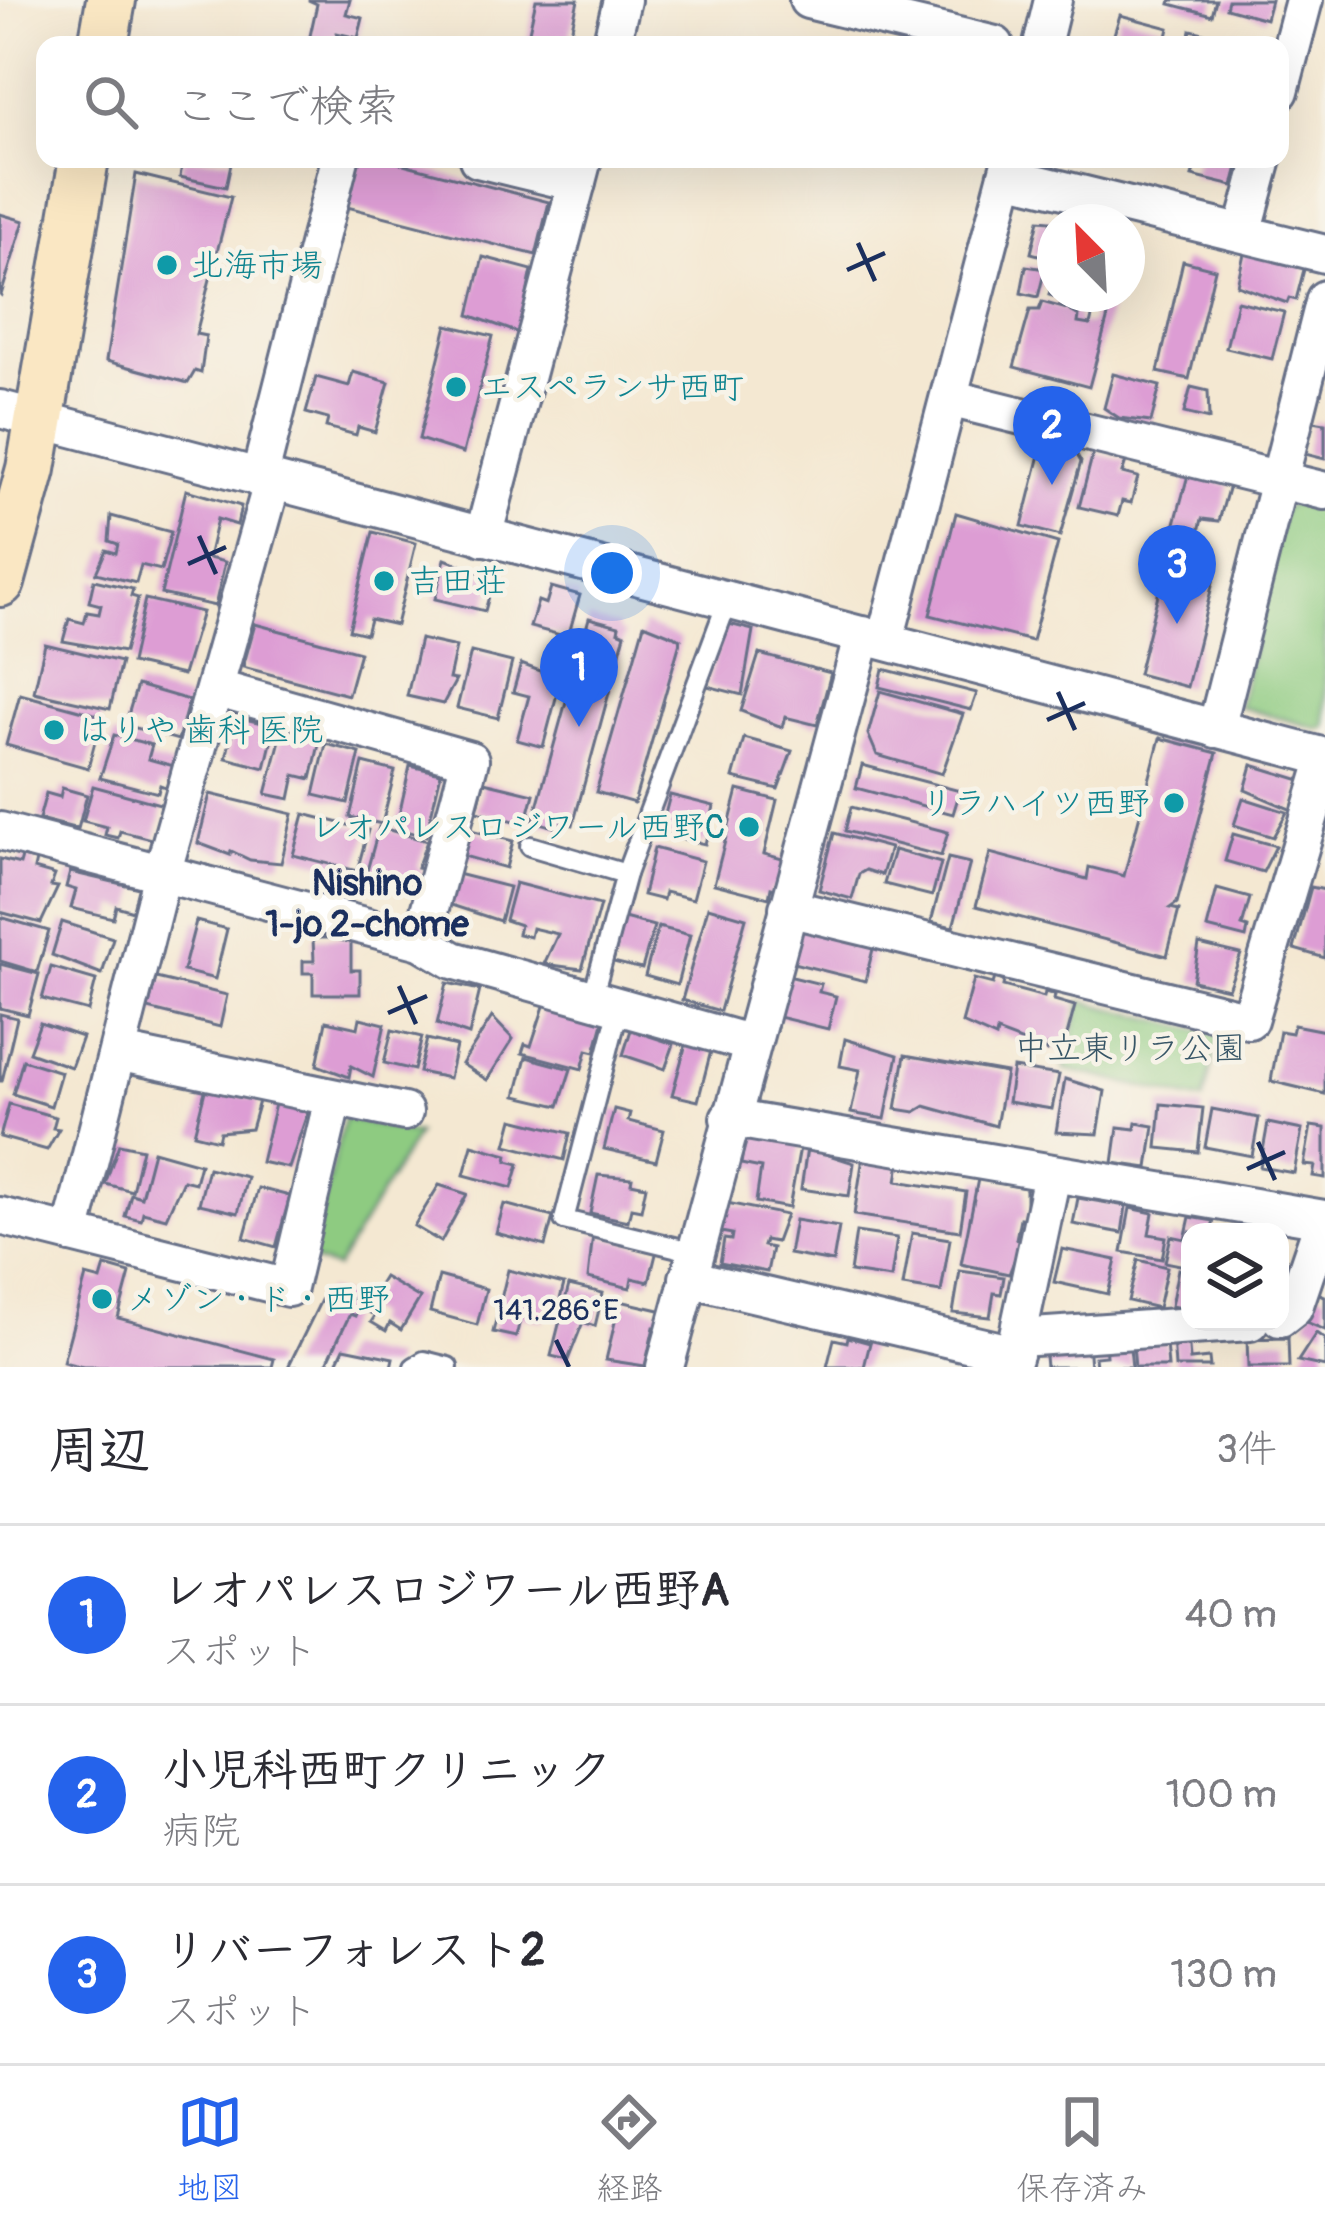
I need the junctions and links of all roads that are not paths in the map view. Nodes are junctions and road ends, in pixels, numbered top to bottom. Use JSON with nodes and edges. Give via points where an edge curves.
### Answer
{"nodes":[{"id":1,"x":111,"y":0,"type":"edge"},
{"id":2,"x":622,"y":0,"type":"edge"},
{"id":3,"x":808,"y":0,"type":"edge"},
{"id":4,"x":1054,"y":0,"type":"edge"},
{"id":5,"x":1304,"y":0,"type":"edge"},
{"id":6,"x":105,"y":36,"type":"edge"},
{"id":7,"x":613,"y":36,"type":"edge"},
{"id":8,"x":957,"y":36,"type":"edge"},
{"id":9,"x":1044,"y":36,"type":"edge"},
{"id":10,"x":1289,"y":58,"type":"edge"},
{"id":11,"x":82,"y":168,"type":"edge"},
{"id":12,"x":338,"y":168,"type":"edge"},
{"id":13,"x":1009,"y":168,"type":"edge"},
{"id":14,"x":1013,"y":168,"type":"edge"},
{"id":15,"x":1261,"y":168,"type":"edge"},
{"id":16,"x":580,"y":171,"type":"edge"},
{"id":17,"x":1244,"y":233,"type":"junction"},
{"id":18,"x":1325,"y":254,"type":"edge"},
{"id":19,"x":1325,"y":299,"type":"edge"},
{"id":20,"x":949,"y":398,"type":"junction"},
{"id":21,"x":20,"y":415,"type":"edge"},
{"id":22,"x":1277,"y":477,"type":"junction"},
{"id":23,"x":266,"y":481,"type":"junction"},
{"id":24,"x":1325,"y":491,"type":"edge"},
{"id":25,"x":483,"y":537,"type":"junction"},
{"id":26,"x":0,"y":582,"type":"edge"},
{"id":27,"x":728,"y":600,"type":"junction"},
{"id":28,"x":874,"y":638,"type":"junction"},
{"id":29,"x":218,"y":688,"type":"junction"},
{"id":30,"x":1216,"y":729,"type":"junction"},
{"id":31,"x":1325,"y":761,"type":"edge"},
{"id":32,"x":0,"y":831,"type":"edge"},
{"id":33,"x":530,"y":846,"type":"dead end"},
{"id":34,"x":162,"y":874,"type":"junction"},
{"id":35,"x":626,"y":874,"type":"junction"},
{"id":36,"x":788,"y":908,"type":"junction"},
{"id":37,"x":421,"y":941,"type":"junction"},
{"id":38,"x":605,"y":1003,"type":"junction"},
{"id":39,"x":749,"y":1043,"type":"junction"},
{"id":40,"x":121,"y":1053,"type":"junction"},
{"id":41,"x":333,"y":1099,"type":"junction"},
{"id":42,"x":404,"y":1112,"type":"dead end"},
{"id":43,"x":729,"y":1118,"type":"junction"},
{"id":44,"x":1052,"y":1175,"type":"junction"},
{"id":45,"x":0,"y":1216,"type":"edge"},
{"id":46,"x":71,"y":1234,"type":"junction"},
{"id":47,"x":692,"y":1265,"type":"junction"},
{"id":48,"x":1289,"y":1311,"type":"edge"},
{"id":49,"x":1182,"y":1331,"type":"edge"},
{"id":50,"x":1015,"y":1353,"type":"edge"},
{"id":51,"x":414,"y":1367,"type":"edge"},
{"id":52,"x":448,"y":1367,"type":"edge"},
{"id":53,"x":664,"y":1367,"type":"edge"}],
"edges":[{"from":1,"to":6,"type":"street"},
{"from":2,"to":7,"type":"street"},
{"from":3,"to":8,"type":"street"},
{"from":4,"to":9,"type":"street"},
{"from":5,"to":10,"type":"street"},
{"from":11,"to":21,"type":"street"},
{"from":12,"to":23,"type":"street"},
{"from":13,"to":20,"type":"street"},
{"from":14,"to":17,"type":"street"},
{"from":15,"to":17,"type":"street"},
{"from":16,"to":25,"type":"street"},
{"from":17,"to":18,"type":"street"},
{"from":19,"to":22,"type":"street"},
{"from":20,"to":22,"type":"street"},
{"from":20,"to":28,"type":"street"},
{"from":21,"to":23,"type":"street"},
{"from":21,"to":26,"type":"street"},
{"from":22,"to":24,"type":"street"},
{"from":22,"to":30,"type":"street"},
{"from":23,"to":25,"type":"street"},
{"from":23,"to":29,"type":"street"},
{"from":25,"to":27,"type":"street"},
{"from":27,"to":28,"type":"street"},
{"from":27,"to":35,"type":"lane"},
{"from":28,"to":30,"type":"street"},
{"from":28,"to":36,"type":"street"},
{"from":29,"to":34,"type":"street"},
{"from":29,"to":37,"type":"street","via":[[470,760]]},
{"from":30,"to":31,"type":"street"},
{"from":31,"to":36,"type":"street","via":[[1249,1020]]},
{"from":32,"to":34,"type":"street"},
{"from":33,"to":35,"type":"lane"},
{"from":34,"to":37,"type":"street"},
{"from":34,"to":40,"type":"street"},
{"from":35,"to":38,"type":"lane"},
{"from":36,"to":39,"type":"street"},
{"from":37,"to":38,"type":"street","via":[[453,959]]},
{"from":38,"to":39,"type":"street"},
{"from":38,"to":47,"type":"lane","via":[[564,1220]]},
{"from":39,"to":43,"type":"street"},
{"from":40,"to":41,"type":"street"},
{"from":40,"to":46,"type":"street"},
{"from":41,"to":42,"type":"street"},
{"from":41,"to":46,"type":"street","via":[[288,1288]]},
{"from":43,"to":44,"type":"street"},
{"from":43,"to":47,"type":"street"},
{"from":44,"to":48,"type":"street","via":[[1324,1219]]},
{"from":44,"to":50,"type":"street"},
{"from":45,"to":46,"type":"street"},
{"from":47,"to":50,"type":"street"},
{"from":47,"to":53,"type":"street"},
{"from":49,"to":50,"type":"street"},
{"from":51,"to":52,"type":"lane"}]}
